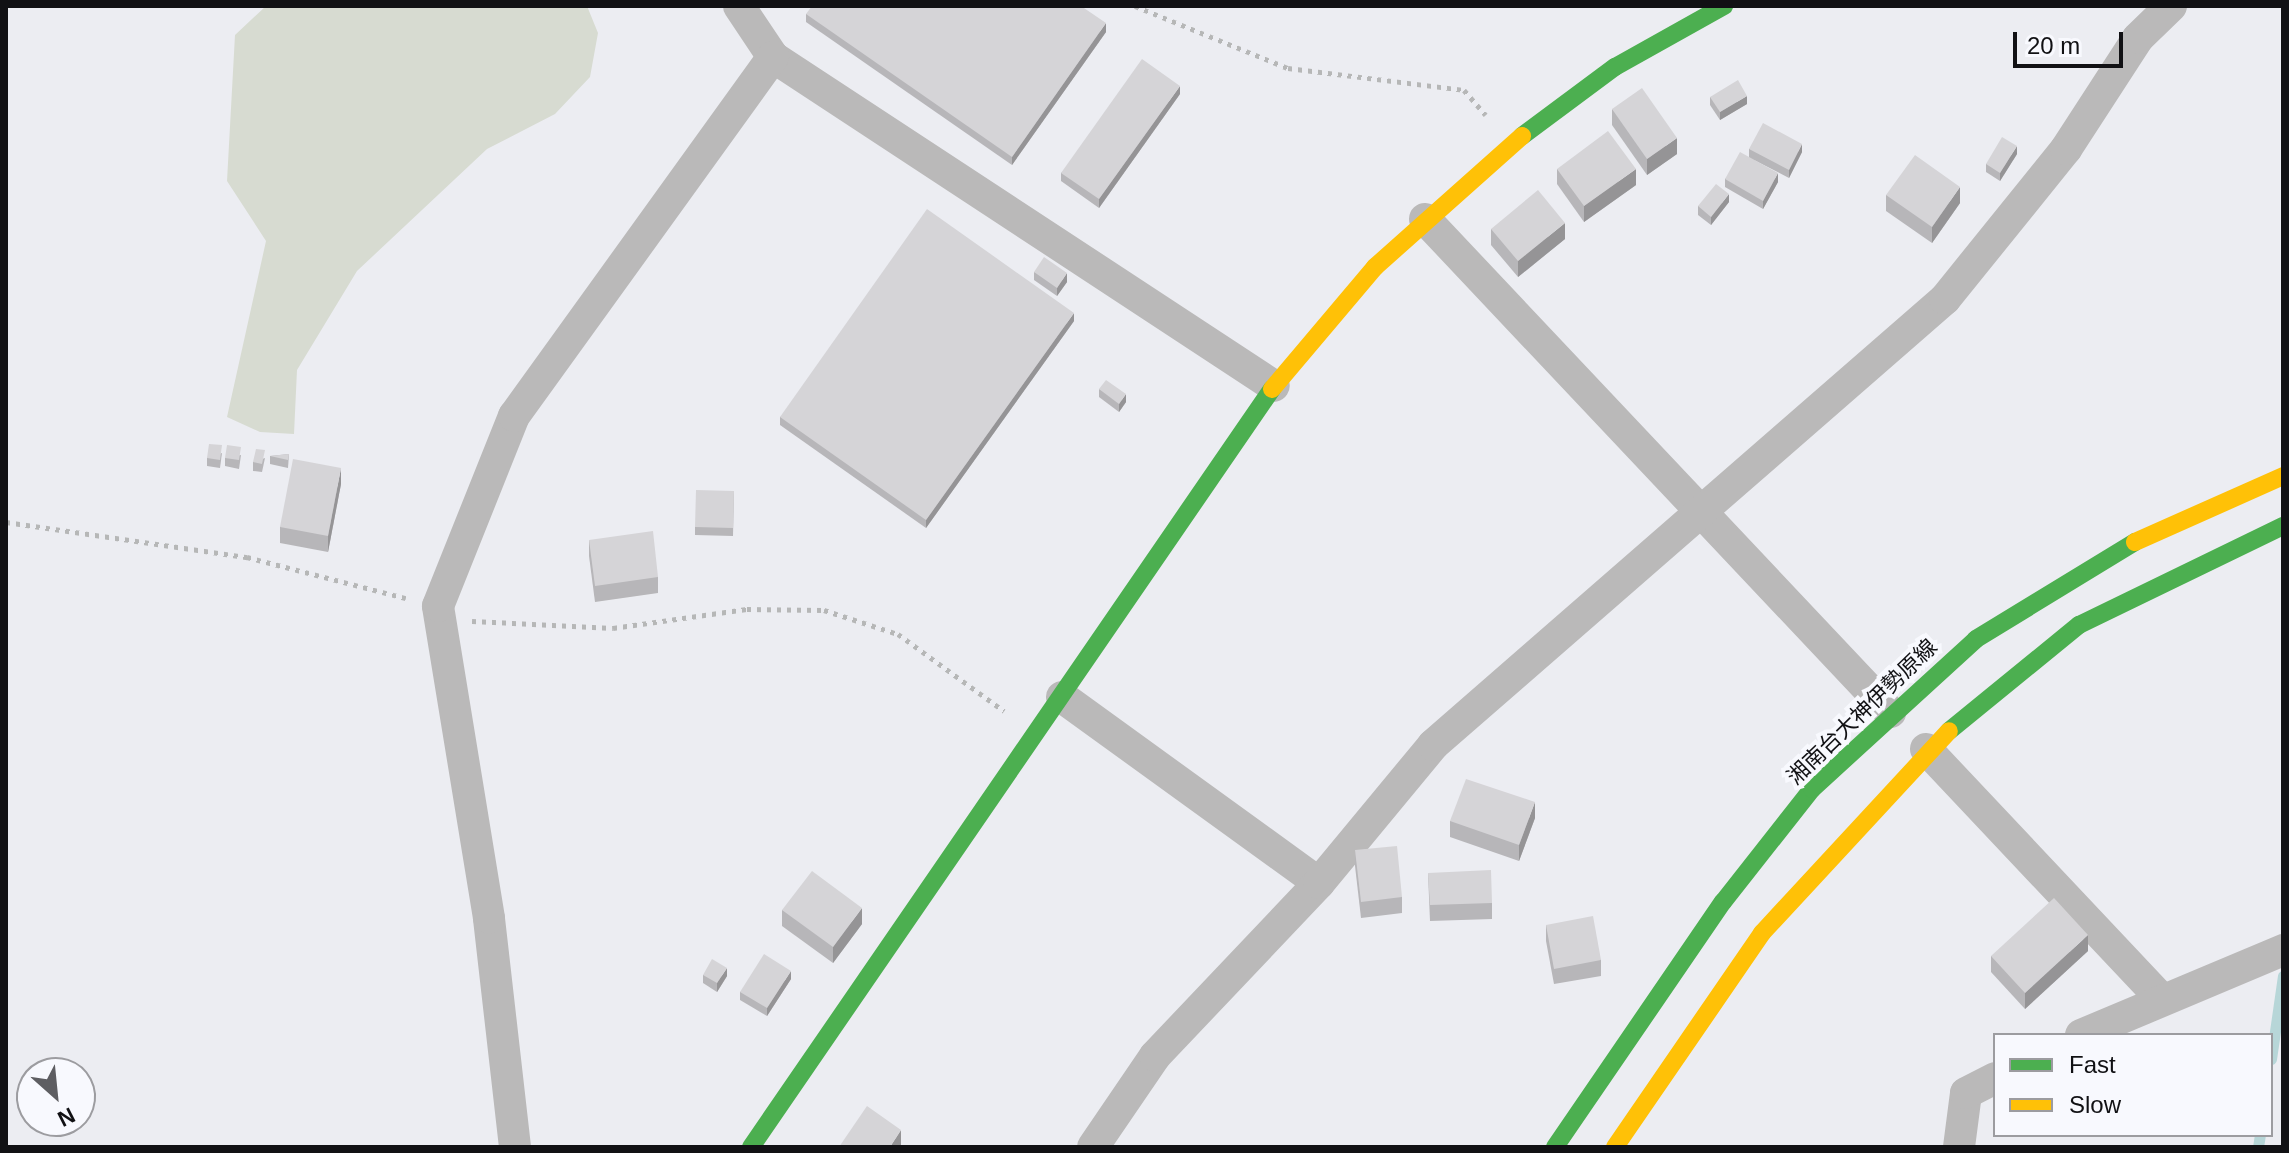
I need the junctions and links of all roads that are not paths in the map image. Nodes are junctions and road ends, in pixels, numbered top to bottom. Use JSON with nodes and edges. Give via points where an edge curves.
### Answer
{"nodes":[{"id":1,"x":739,"y":6,"type":"edge"},
{"id":2,"x":1724,"y":6,"type":"edge"},
{"id":3,"x":2171,"y":6,"type":"edge"},
{"id":4,"x":773,"y":57,"type":"junction"},
{"id":5,"x":1425,"y":219,"type":"junction"},
{"id":6,"x":1274,"y":386,"type":"junction"},
{"id":7,"x":2283,"y":476,"type":"edge"},
{"id":8,"x":1703,"y":515,"type":"junction"},
{"id":9,"x":2283,"y":526,"type":"edge"},
{"id":10,"x":1062,"y":697,"type":"junction"},
{"id":11,"x":1890,"y":712,"type":"junction"},
{"id":12,"x":1926,"y":749,"type":"junction"},
{"id":13,"x":1319,"y":883,"type":"junction"},
{"id":14,"x":2283,"y":950,"type":"edge"},
{"id":15,"x":2161,"y":998,"type":"junction"},
{"id":16,"x":2085,"y":1033,"type":"edge"},
{"id":17,"x":1993,"y":1079,"type":"edge"},
{"id":18,"x":1629,"y":1141,"type":"edge"},
{"id":19,"x":515,"y":1147,"type":"edge"},
{"id":20,"x":751,"y":1147,"type":"edge"},
{"id":21,"x":1093,"y":1147,"type":"edge"},
{"id":22,"x":1555,"y":1147,"type":"edge"},
{"id":23,"x":1959,"y":1147,"type":"edge"}],
"edges":[{"from":1,"to":4,"type":"street"},
{"from":2,"to":5,"type":"street","via":[[1615,67],[1513,143]]},
{"from":3,"to":8,"type":"street","via":[[2138,38],[2066,149],[1945,299]]},
{"from":4,"to":6,"type":"street"},
{"from":4,"to":19,"type":"street","via":[[514,416],[438,612],[489,918]]},
{"from":5,"to":6,"type":"street"},
{"from":5,"to":8,"type":"street"},
{"from":6,"to":10,"type":"street"},
{"from":7,"to":11,"type":"street","name":"湘南台大神伊勢原線","via":[[2127,545],[2047,591],[1976,639]]},
{"from":8,"to":11,"type":"street"},
{"from":8,"to":13,"type":"street","via":[[1433,745]]},
{"from":9,"to":12,"type":"street","via":[[2079,625]]},
{"from":10,"to":13,"type":"street"},
{"from":10,"to":20,"type":"street"},
{"from":11,"to":22,"type":"street","name":"湘南台大神伊勢原線","via":[[1812,789],[1723,902]]},
{"from":12,"to":15,"type":"street"},
{"from":12,"to":18,"type":"street","via":[[1762,933]]},
{"from":13,"to":21,"type":"street","via":[[1155,1056]]},
{"from":14,"to":15,"type":"street"},
{"from":15,"to":16,"type":"street"},
{"from":17,"to":23,"type":"street","via":[[1966,1093]]}]}
